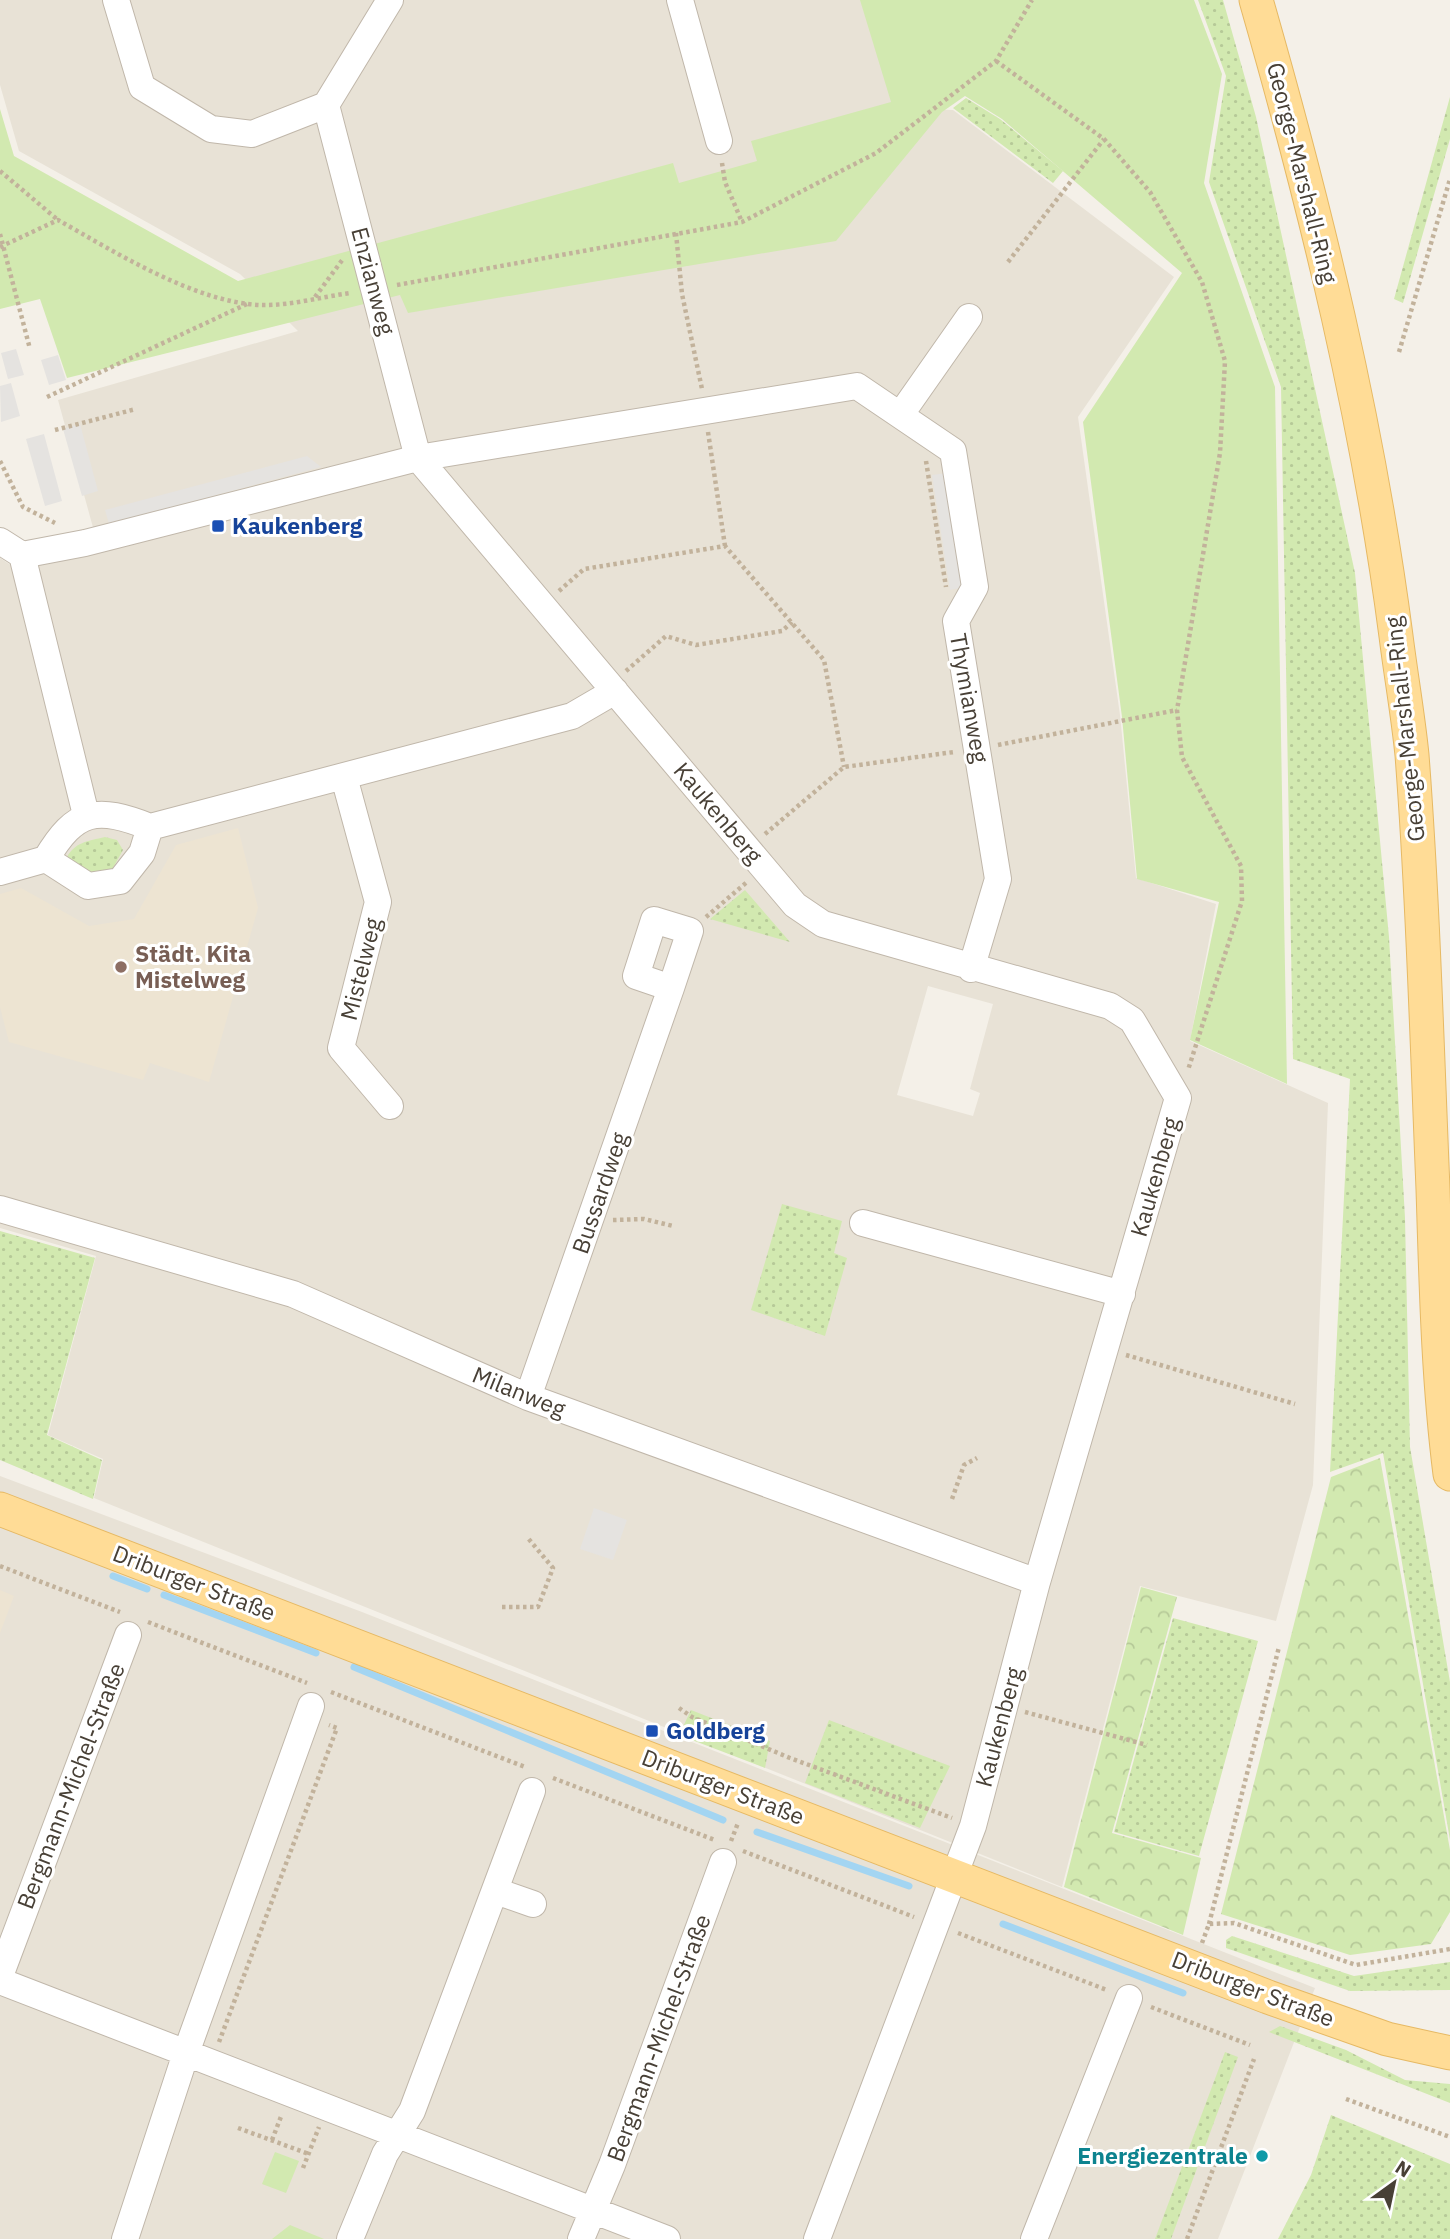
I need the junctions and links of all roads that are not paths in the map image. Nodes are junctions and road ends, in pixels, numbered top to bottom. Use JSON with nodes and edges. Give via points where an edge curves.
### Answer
{"nodes":[{"id":1,"x":116,"y":0,"type":"edge"},
{"id":2,"x":390,"y":0,"type":"edge"},
{"id":3,"x":680,"y":0,"type":"edge"},
{"id":4,"x":1256,"y":0,"type":"edge"},
{"id":5,"x":326,"y":105,"type":"junction"},
{"id":6,"x":719,"y":141,"type":"dead end"},
{"id":7,"x":969,"y":317,"type":"dead end"},
{"id":8,"x":901,"y":414,"type":"junction"},
{"id":9,"x":418,"y":458,"type":"junction"},
{"id":10,"x":11,"y":548,"type":"edge"},
{"id":11,"x":612,"y":688,"type":"junction"},
{"id":12,"x":344,"y":777,"type":"junction"},
{"id":13,"x":86,"y":815,"type":"junction"},
{"id":14,"x":150,"y":827,"type":"junction"},
{"id":15,"x":46,"y":859,"type":"junction"},
{"id":16,"x":0,"y":872,"type":"edge"},
{"id":17,"x":971,"y":969,"type":"junction"},
{"id":18,"x":671,"y":988,"type":"junction"},
{"id":19,"x":390,"y":1106,"type":"dead end"},
{"id":20,"x":0,"y":1209,"type":"edge"},
{"id":21,"x":863,"y":1223,"type":"dead end"},
{"id":22,"x":1122,"y":1294,"type":"junction"},
{"id":23,"x":528,"y":1397,"type":"junction"},
{"id":24,"x":1450,"y":1474,"type":"edge"},
{"id":25,"x":0,"y":1509,"type":"edge"},
{"id":26,"x":1037,"y":1582,"type":"junction"},
{"id":27,"x":128,"y":1635,"type":"dead end"},
{"id":28,"x":309,"y":1712,"type":"road end"},
{"id":29,"x":537,"y":1779,"type":"road end"},
{"id":30,"x":723,"y":1849,"type":"road end"},
{"id":31,"x":955,"y":1875,"type":"junction"},
{"id":32,"x":496,"y":1891,"type":"junction"},
{"id":33,"x":533,"y":1904,"type":"dead end"},
{"id":34,"x":0,"y":1979,"type":"edge"},
{"id":35,"x":1129,"y":1998,"type":"road end"},
{"id":36,"x":1448,"y":2051,"type":"edge"},
{"id":37,"x":186,"y":2053,"type":"junction"},
{"id":38,"x":397,"y":2135,"type":"junction"},
{"id":39,"x":591,"y":2212,"type":"junction"},
{"id":40,"x":125,"y":2239,"type":"edge"},
{"id":41,"x":350,"y":2239,"type":"edge"},
{"id":42,"x":581,"y":2239,"type":"edge"},
{"id":43,"x":667,"y":2239,"type":"edge"},
{"id":44,"x":817,"y":2239,"type":"edge"},
{"id":45,"x":1034,"y":2239,"type":"edge"}],
"edges":[{"from":1,"to":5,"type":"street","via":[[142,87],[211,129],[252,134]]},
{"from":2,"to":5,"type":"street"},
{"from":3,"to":6,"type":"street"},
{"from":4,"to":24,"type":"main road","name":"George-Marshall-Ring","via":[[1291,121],[1344,345],[1370,459],[1388,571],[1411,751],[1440,1375]]},
{"from":5,"to":9,"type":"street","name":"Enzianweg"},
{"from":7,"to":8,"type":"street"},
{"from":8,"to":9,"type":"street","name":"Thymianweg","via":[[857,386]]},
{"from":8,"to":17,"type":"street","name":"Thymianweg","via":[[953,451],[975,587],[956,621],[998,878]]},
{"from":9,"to":10,"type":"street","via":[[69,546]]},
{"from":9,"to":11,"type":"street","name":"Kaukenberg"},
{"from":10,"to":13,"type":"street"},
{"from":11,"to":12,"type":"street","via":[[572,716]]},
{"from":11,"to":17,"type":"street","name":"Kaukenberg","via":[[795,905],[823,925]]},
{"from":12,"to":14,"type":"street"},
{"from":12,"to":19,"type":"street","name":"Mistelweg","via":[[378,902],[341,1048]]},
{"from":13,"to":14,"type":"street","via":[[121,816]]},
{"from":13,"to":15,"type":"street","via":[[62,832]]},
{"from":14,"to":15,"type":"street","via":[[142,853],[120,881],[88,886]]},
{"from":15,"to":16,"type":"street"},
{"from":17,"to":22,"type":"street","name":"Kaukenberg","via":[[1110,1006],[1132,1020],[1178,1098]]},
{"from":18,"to":18,"type":"street","name":"Bussardweg","via":[[690,931],[654,920],[636,976]]},
{"from":18,"to":23,"type":"street","name":"Bussardweg"},
{"from":20,"to":23,"type":"street","name":"Milanweg","via":[[293,1294]]},
{"from":21,"to":22,"type":"street"},
{"from":22,"to":26,"type":"street","name":"Kaukenberg"},
{"from":23,"to":26,"type":"street","name":"Milanweg"},
{"from":25,"to":31,"type":"main road","name":"Driburger Straße"},
{"from":26,"to":31,"type":"street","name":"Kaukenberg","via":[[973,1826]]},
{"from":27,"to":34,"type":"street","name":"Bergmann-Michel-Straße"},
{"from":28,"to":37,"type":"street"},
{"from":29,"to":32,"type":"street"},
{"from":30,"to":39,"type":"street","name":"Bergmann-Michel-Straße","via":[[612,2165]]},
{"from":31,"to":36,"type":"main road","name":"Driburger Straße","via":[[1387,2039]]},
{"from":31,"to":44,"type":"street","name":"Kaukenberg"},
{"from":32,"to":33,"type":"street"},
{"from":32,"to":38,"type":"street","via":[[412,2110]]},
{"from":34,"to":37,"type":"street","name":"Bergmann-Michel-Straße"},
{"from":35,"to":45,"type":"street"},
{"from":37,"to":38,"type":"street","name":"Bergmann-Michel-Straße"},
{"from":37,"to":40,"type":"street"},
{"from":38,"to":39,"type":"street","name":"Bergmann-Michel-Straße"},
{"from":38,"to":41,"type":"street"},
{"from":39,"to":42,"type":"street","name":"Bergmann-Michel-Straße"},
{"from":39,"to":43,"type":"street","name":"Bergmann-Michel-Straße"}]}
